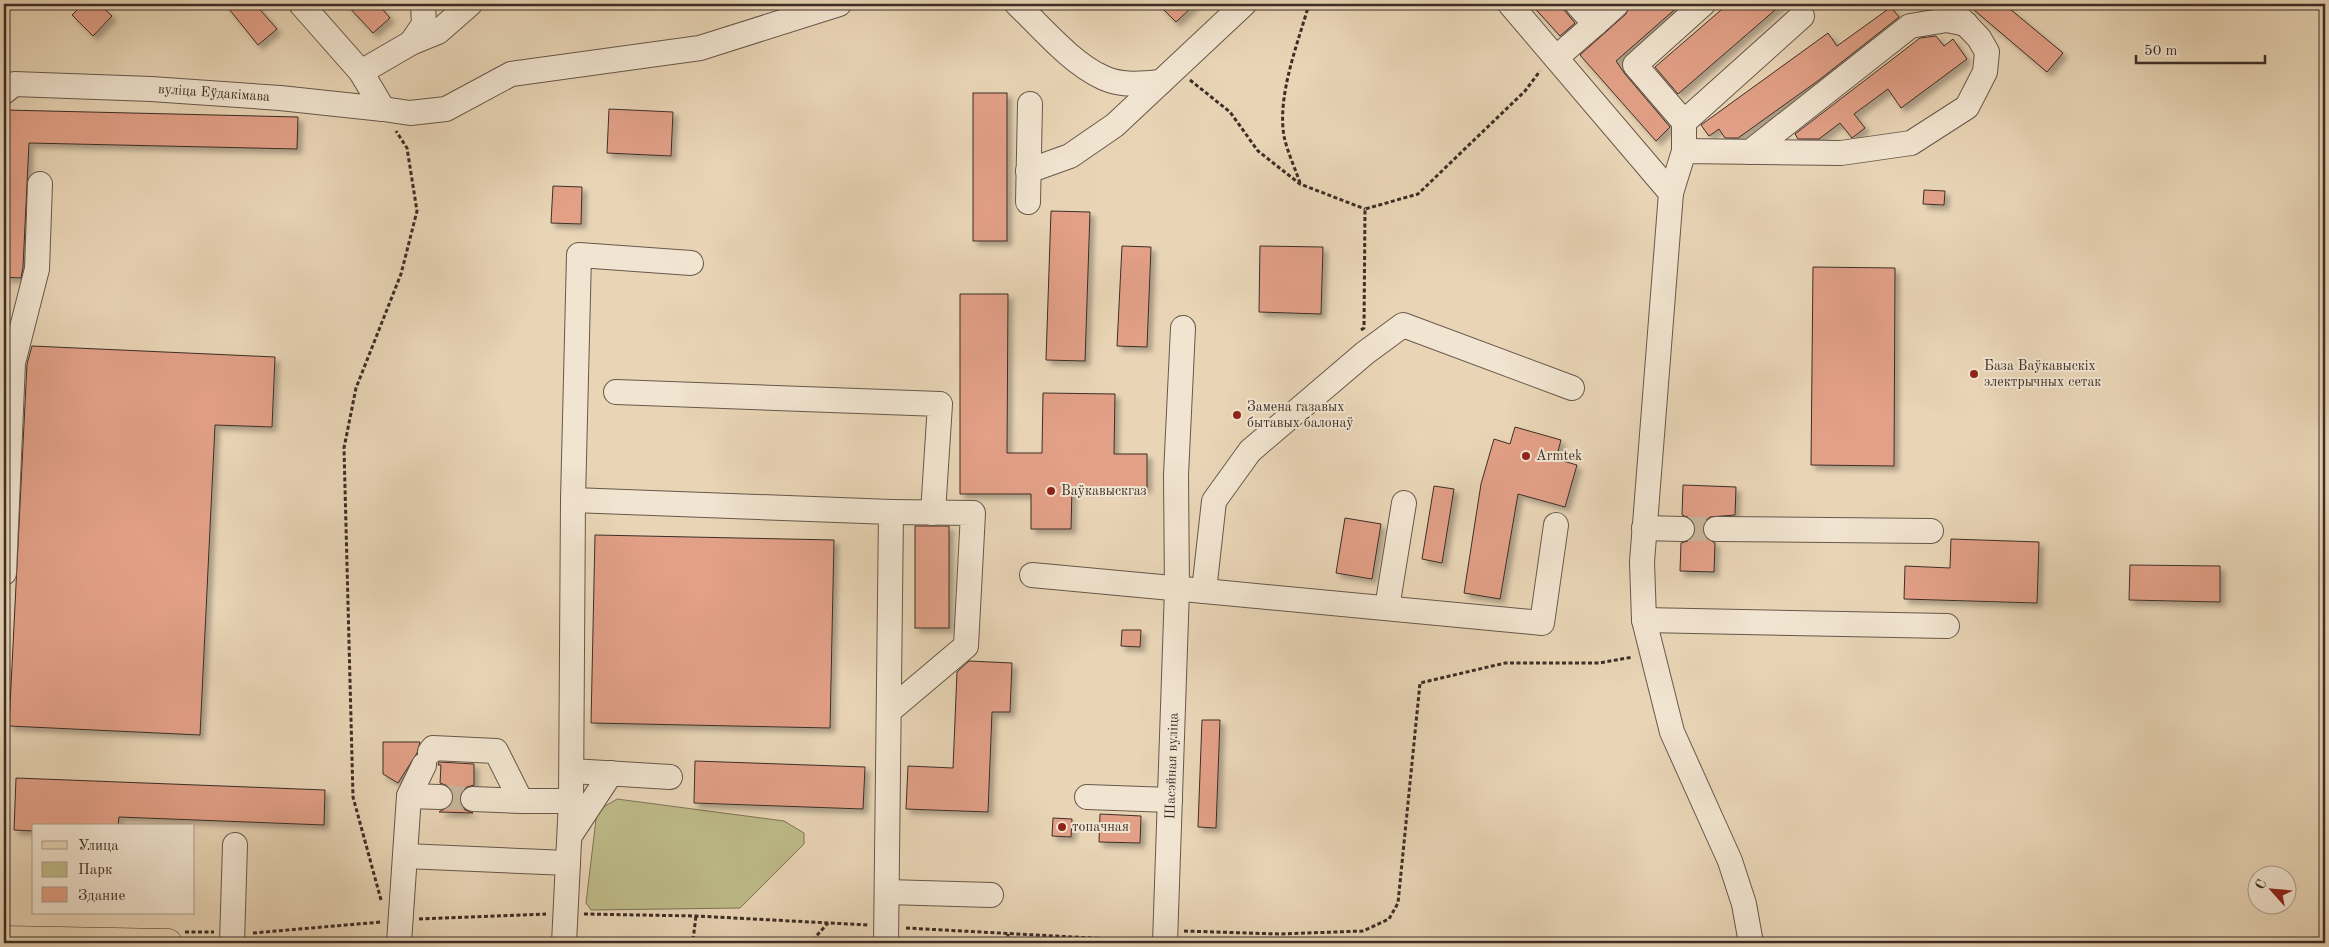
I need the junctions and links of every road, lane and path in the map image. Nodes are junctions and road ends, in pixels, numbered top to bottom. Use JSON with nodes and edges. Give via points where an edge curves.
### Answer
{"nodes":[{"id":1,"x":300,"y":4,"type":"edge"},
{"id":2,"x":424,"y":4,"type":"edge"},
{"id":3,"x":470,"y":4,"type":"edge"},
{"id":4,"x":840,"y":4,"type":"edge"},
{"id":5,"x":1016,"y":4,"type":"edge"},
{"id":6,"x":1244,"y":4,"type":"edge"},
{"id":7,"x":1309,"y":4,"type":"edge"},
{"id":8,"x":1510,"y":4,"type":"edge"},
{"id":9,"x":1577,"y":4,"type":"edge"},
{"id":10,"x":1616,"y":4,"type":"edge"},
{"id":11,"x":1703,"y":4,"type":"edge"},
{"id":12,"x":1946,"y":4,"type":"edge"},
{"id":13,"x":1802,"y":16,"type":"dead end"},
{"id":14,"x":1594,"y":24,"type":"junction"},
{"id":15,"x":1966,"y":24,"type":"junction"},
{"id":16,"x":411,"y":43,"type":"junction"},
{"id":17,"x":1549,"y":64,"type":"junction"},
{"id":18,"x":362,"y":72,"type":"junction"},
{"id":19,"x":1167,"y":77,"type":"junction"},
{"id":20,"x":4,"y":92,"type":"edge"},
{"id":21,"x":1030,"y":104,"type":"dead end"},
{"id":22,"x":383,"y":109,"type":"junction"},
{"id":23,"x":1684,"y":122,"type":"junction"},
{"id":24,"x":1684,"y":151,"type":"junction"},
{"id":25,"x":1750,"y":152,"type":"junction"},
{"id":26,"x":1028,"y":171,"type":"junction"},
{"id":27,"x":40,"y":184,"type":"dead end"},
{"id":28,"x":1300,"y":184,"type":"junction"},
{"id":29,"x":1671,"y":193,"type":"junction"},
{"id":30,"x":1028,"y":202,"type":"dead end"},
{"id":31,"x":1365,"y":209,"type":"junction"},
{"id":32,"x":691,"y":263,"type":"dead end"},
{"id":33,"x":1183,"y":328,"type":"dead end"},
{"id":34,"x":1358,"y":333,"type":"dead end"},
{"id":35,"x":1572,"y":388,"type":"dead end"},
{"id":36,"x":616,"y":392,"type":"dead end"},
{"id":37,"x":1176,"y":498,"type":"junction"},
{"id":38,"x":573,"y":500,"type":"junction"},
{"id":39,"x":1214,"y":501,"type":"junction"},
{"id":40,"x":1404,"y":502,"type":"dead end"},
{"id":41,"x":891,"y":512,"type":"junction"},
{"id":42,"x":934,"y":513,"type":"junction"},
{"id":43,"x":1556,"y":525,"type":"dead end"},
{"id":44,"x":1644,"y":528,"type":"junction"},
{"id":45,"x":1682,"y":529,"type":"tunnel mouth"},
{"id":46,"x":1716,"y":529,"type":"tunnel mouth"},
{"id":47,"x":1931,"y":532,"type":"dead end"},
{"id":48,"x":4,"y":573,"type":"edge"},
{"id":49,"x":1032,"y":575,"type":"dead end"},
{"id":50,"x":1177,"y":589,"type":"junction"},
{"id":51,"x":1204,"y":591,"type":"junction"},
{"id":52,"x":1387,"y":608,"type":"junction"},
{"id":53,"x":1644,"y":620,"type":"junction"},
{"id":54,"x":1947,"y":626,"type":"dead end"},
{"id":55,"x":1637,"y":656,"type":"dead end"},
{"id":56,"x":889,"y":711,"type":"junction"},
{"id":57,"x":572,"y":771,"type":"junction"},
{"id":58,"x":611,"y":773,"type":"junction"},
{"id":59,"x":670,"y":777,"type":"dead end"},
{"id":60,"x":409,"y":796,"type":"junction"},
{"id":61,"x":1087,"y":797,"type":"dead end"},
{"id":62,"x":440,"y":798,"type":"tunnel mouth"},
{"id":63,"x":473,"y":799,"type":"tunnel mouth"},
{"id":64,"x":1170,"y":800,"type":"junction"},
{"id":65,"x":521,"y":801,"type":"junction"},
{"id":66,"x":571,"y":801,"type":"junction"},
{"id":67,"x":570,"y":836,"type":"junction"},
{"id":68,"x":235,"y":845,"type":"dead end"},
{"id":69,"x":405,"y":856,"type":"junction"},
{"id":70,"x":568,"y":863,"type":"junction"},
{"id":71,"x":887,"y":892,"type":"junction"},
{"id":72,"x":991,"y":895,"type":"dead end"},
{"id":73,"x":382,"y":905,"type":"dead end"},
{"id":74,"x":696,"y":916,"type":"dead end"},
{"id":75,"x":828,"y":923,"type":"dead end"},
{"id":76,"x":1008,"y":934,"type":"dead end"},
{"id":77,"x":1165,"y":937,"type":"edge"},
{"id":78,"x":4,"y":940,"type":"edge"},
{"id":79,"x":693,"y":942,"type":"edge"},
{"id":80,"x":168,"y":943,"type":"edge"},
{"id":81,"x":232,"y":943,"type":"edge"},
{"id":82,"x":399,"y":943,"type":"edge"},
{"id":83,"x":564,"y":943,"type":"edge"},
{"id":84,"x":886,"y":943,"type":"edge"},
{"id":85,"x":1008,"y":943,"type":"edge"},
{"id":86,"x":1751,"y":943,"type":"edge"}],
"edges":[{"from":1,"to":18,"type":"street"},
{"from":2,"to":16,"type":"street","via":[[424,24]]},
{"from":3,"to":16,"type":"street","via":[[438,32]]},
{"from":4,"to":22,"type":"street","name":"вуліца Еўдакімава","via":[[700,48],[512,74],[446,109],[410,113]]},
{"from":5,"to":19,"type":"street","via":[[1079,63],[1105,79],[1136,85]]},
{"from":6,"to":19,"type":"street"},
{"from":7,"to":28,"type":"path","via":[[1283,110],[1284,136]]},
{"from":8,"to":17,"type":"street"},
{"from":9,"to":14,"type":"street"},
{"from":10,"to":14,"type":"street"},
{"from":11,"to":23,"type":"street","via":[[1635,65]]},
{"from":12,"to":15,"type":"street"},
{"from":13,"to":23,"type":"street"},
{"from":14,"to":17,"type":"street"},
{"from":15,"to":25,"type":"street","via":[[1946,20],[1910,26]]},
{"from":15,"to":25,"type":"street","via":[[1980,38],[1987,52],[1985,72],[1966,107],[1911,142],[1841,153]]},
{"from":16,"to":18,"type":"street"},
{"from":17,"to":29,"type":"street"},
{"from":17,"to":31,"type":"path","via":[[1418,194]]},
{"from":18,"to":22,"type":"street"},
{"from":19,"to":26,"type":"street","via":[[1115,125],[1070,156]]},
{"from":19,"to":28,"type":"path","via":[[1195,84],[1230,112],[1258,151]]},
{"from":20,"to":22,"type":"street","name":"вуліца Еўдакімава","via":[[14,84],[151,89]]},
{"from":21,"to":26,"type":"street"},
{"from":22,"to":73,"type":"path","via":[[407,148],[416,210],[402,274],[356,388],[344,448],[353,797]]},
{"from":23,"to":24,"type":"street"},
{"from":24,"to":25,"type":"street"},
{"from":24,"to":29,"type":"street"},
{"from":26,"to":30,"type":"street"},
{"from":27,"to":48,"type":"street","via":[[37,269],[13,363]]},
{"from":28,"to":31,"type":"path"},
{"from":29,"to":44,"type":"street"},
{"from":31,"to":34,"type":"path","via":[[1364,328]]},
{"from":32,"to":38,"type":"street","via":[[579,255]]},
{"from":33,"to":37,"type":"street","name":"Шасэйная вуліца"},
{"from":35,"to":39,"type":"street","via":[[1403,325],[1364,353],[1250,450]]},
{"from":36,"to":42,"type":"street","via":[[940,404]]},
{"from":37,"to":39,"type":"street"},
{"from":37,"to":50,"type":"street","name":"Шасэйная вуліца"},
{"from":38,"to":41,"type":"street"},
{"from":38,"to":57,"type":"street"},
{"from":39,"to":51,"type":"street"},
{"from":40,"to":52,"type":"street"},
{"from":41,"to":42,"type":"street"},
{"from":41,"to":56,"type":"street"},
{"from":42,"to":56,"type":"street","via":[[973,513],[966,646]]},
{"from":43,"to":52,"type":"street","via":[[1542,623]]},
{"from":44,"to":45,"type":"street"},
{"from":44,"to":53,"type":"street"},
{"from":46,"to":47,"type":"street"},
{"from":49,"to":50,"type":"street"},
{"from":50,"to":51,"type":"street"},
{"from":50,"to":64,"type":"street","name":"Шасэйная вуліца"},
{"from":51,"to":52,"type":"street"},
{"from":53,"to":54,"type":"street"},
{"from":53,"to":86,"type":"street","via":[[1672,732],[1730,861],[1744,904]]},
{"from":55,"to":77,"type":"path","via":[[1599,663],[1505,663],[1420,683],[1398,903],[1389,919],[1362,931]]},
{"from":56,"to":71,"type":"street"},
{"from":57,"to":58,"type":"street"},
{"from":57,"to":66,"type":"street"},
{"from":58,"to":59,"type":"street"},
{"from":58,"to":67,"type":"street"},
{"from":60,"to":62,"type":"street"},
{"from":60,"to":65,"type":"street","via":[[433,748],[496,751]]},
{"from":60,"to":69,"type":"street"},
{"from":61,"to":64,"type":"street"},
{"from":63,"to":65,"type":"street"},
{"from":64,"to":77,"type":"street","name":"Шасэйная вуліца"},
{"from":65,"to":66,"type":"street"},
{"from":66,"to":67,"type":"street"},
{"from":67,"to":70,"type":"street"},
{"from":68,"to":81,"type":"street"},
{"from":69,"to":70,"type":"street"},
{"from":69,"to":82,"type":"street"},
{"from":70,"to":83,"type":"street"},
{"from":71,"to":72,"type":"street"},
{"from":71,"to":84,"type":"street"},
{"from":74,"to":79,"type":"path"},
{"from":75,"to":79,"type":"path","via":[[811,942]]},
{"from":76,"to":85,"type":"path"},
{"from":78,"to":80,"type":"main road"}]}
